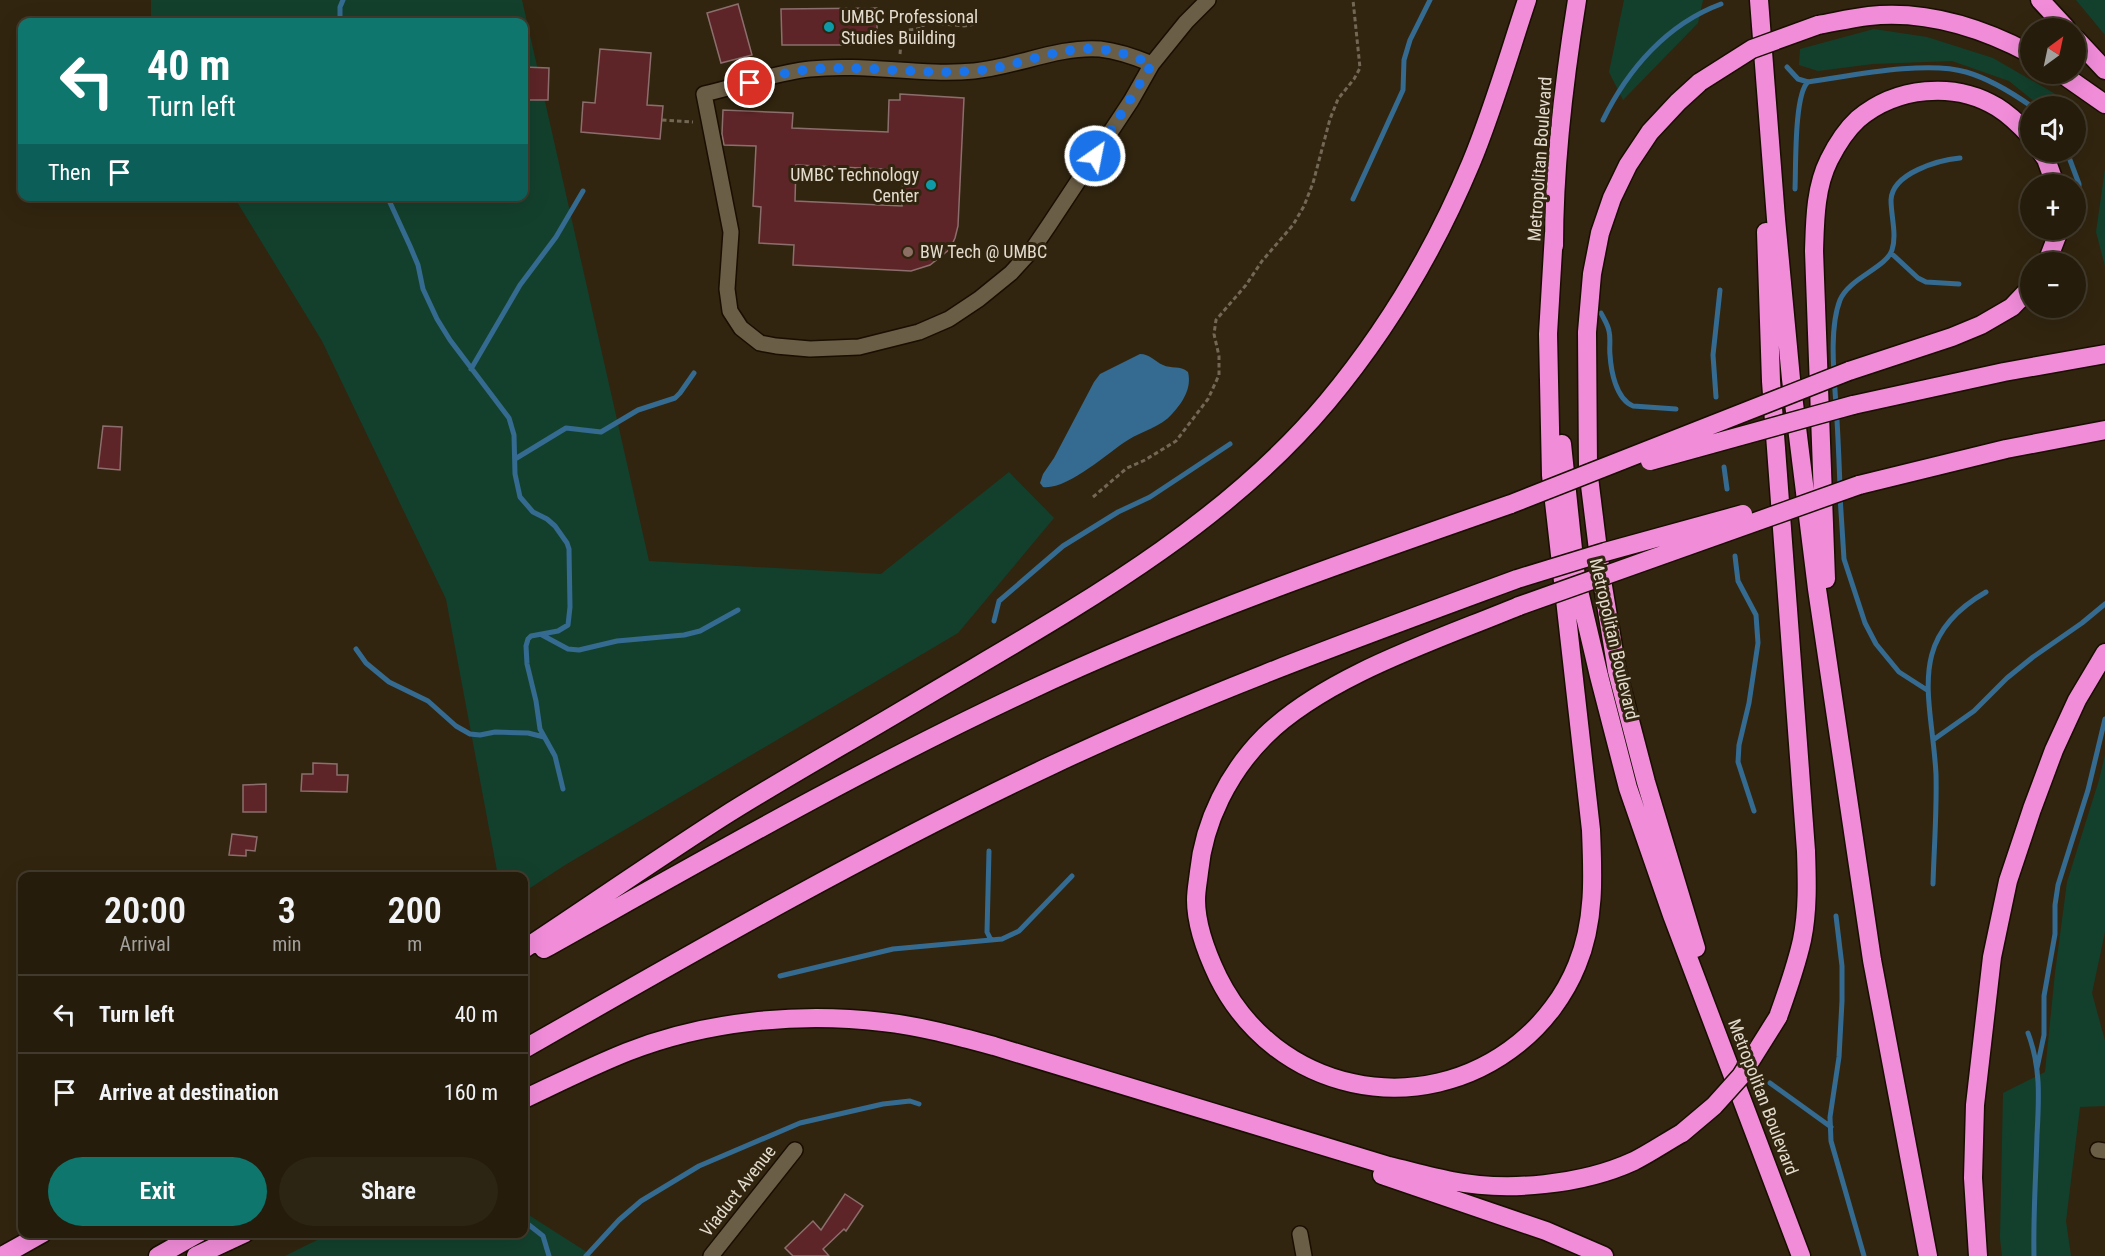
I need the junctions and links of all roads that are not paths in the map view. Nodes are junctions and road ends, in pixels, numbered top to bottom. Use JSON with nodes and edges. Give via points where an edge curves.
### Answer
{"nodes":[{"id":1,"x":1208,"y":0,"type":"edge"},
{"id":2,"x":1527,"y":0,"type":"edge"},
{"id":3,"x":1577,"y":0,"type":"edge"},
{"id":4,"x":1759,"y":0,"type":"edge"},
{"id":5,"x":2040,"y":0,"type":"edge"},
{"id":6,"x":2057,"y":18,"type":"edge"},
{"id":7,"x":2020,"y":48,"type":"edge"},
{"id":8,"x":2086,"y":50,"type":"edge"},
{"id":9,"x":1152,"y":64,"type":"junction"},
{"id":10,"x":2105,"y":70,"type":"edge"},
{"id":11,"x":2076,"y":84,"type":"edge"},
{"id":12,"x":2105,"y":104,"type":"edge"},
{"id":13,"x":2020,"y":126,"type":"edge"},
{"id":14,"x":1554,"y":233,"type":"junction"},
{"id":15,"x":2020,"y":299,"type":"edge"},
{"id":16,"x":2105,"y":354,"type":"edge"},
{"id":17,"x":2105,"y":430,"type":"edge"},
{"id":18,"x":1859,"y":485,"type":"junction"},
{"id":19,"x":1511,"y":504,"type":"junction"},
{"id":20,"x":2105,"y":653,"type":"edge"},
{"id":21,"x":1840,"y":754,"type":"junction"},
{"id":22,"x":528,"y":946,"type":"edge"},
{"id":23,"x":528,"y":958,"type":"edge"},
{"id":24,"x":528,"y":1047,"type":"edge"},
{"id":25,"x":528,"y":1098,"type":"edge"},
{"id":26,"x":1222,"y":1117,"type":"junction"},
{"id":27,"x":1749,"y":1119,"type":"junction"},
{"id":28,"x":795,"y":1150,"type":"dead end"},
{"id":29,"x":1300,"y":1234,"type":"dead end"},
{"id":30,"x":34,"y":1238,"type":"edge"},
{"id":31,"x":190,"y":1238,"type":"edge"},
{"id":32,"x":234,"y":1238,"type":"edge"},
{"id":33,"x":2,"y":1256,"type":"edge"},
{"id":34,"x":158,"y":1256,"type":"edge"},
{"id":35,"x":196,"y":1256,"type":"edge"},
{"id":36,"x":711,"y":1256,"type":"edge"},
{"id":37,"x":1304,"y":1256,"type":"edge"},
{"id":38,"x":1604,"y":1256,"type":"edge"},
{"id":39,"x":1801,"y":1256,"type":"edge"},
{"id":40,"x":1928,"y":1256,"type":"edge"},
{"id":41,"x":1978,"y":1256,"type":"edge"}],
"edges":[{"from":1,"to":9,"type":"street"},
{"from":2,"to":22,"type":"highway","via":[[1471,162],[1419,269],[1393,313],[1327,402],[1242,488],[1115,582],[722,818]]},
{"from":3,"to":14,"type":"highway","name":"Metropolitan Boulevard","via":[[1568,52]]},
{"from":4,"to":21,"type":"highway","via":[[1791,380]]},
{"from":4,"to":26,"type":"highway","bridge":true,"via":[[1771,381],[1807,894],[1802,938],[1778,1017],[1741,1076],[1682,1133],[1633,1161],[1591,1176],[1547,1184],[1508,1187],[1454,1182]]},
{"from":5,"to":6,"type":"highway"},
{"from":7,"to":27,"type":"highway","bridge":true,"via":[[1971,28],[1917,18],[1871,16],[1818,25],[1752,49],[1700,82],[1663,117],[1638,150],[1612,198],[1600,233],[1587,332],[1588,469],[1617,671],[1646,782]]},
{"from":8,"to":10,"type":"highway"},
{"from":9,"to":9,"type":"street","via":[[1032,249],[1011,273],[949,319],[919,332],[858,347],[810,349],[760,343],[741,328],[730,311],[727,289],[731,232],[704,94],[810,69],[973,71],[1099,49]]},
{"from":11,"to":12,"type":"highway"},
{"from":13,"to":21,"type":"highway","via":[[1996,106],[1954,91],[1903,96],[1880,104],[1858,120],[1828,162],[1819,190],[1814,251],[1827,589]]},
{"from":14,"to":18,"type":"highway","bridge":true,"via":[[1548,334],[1551,475],[1591,830],[1593,885],[1588,931],[1577,966],[1556,1004],[1530,1034],[1500,1058],[1465,1076],[1383,1089],[1339,1080],[1301,1065],[1272,1046],[1247,1022],[1211,964],[1196,902],[1207,829],[1220,797],[1265,736],[1330,689],[1387,660],[1520,606]]},
{"from":14,"to":27,"type":"highway","name":"Metropolitan Boulevard","via":[[1554,334],[1576,578],[1628,788]]},
{"from":15,"to":19,"type":"highway","bridge":true,"via":[[2012,307],[1952,337],[1849,371]]},
{"from":16,"to":19,"type":"highway","bridge":true,"via":[[1853,405]]},
{"from":17,"to":18,"type":"highway","via":[[2006,449]]},
{"from":18,"to":24,"type":"highway","bridge":true,"via":[[1517,579],[1216,693],[1051,765],[914,831]]},
{"from":19,"to":23,"type":"highway","via":[[1289,582],[1028,691],[753,831]]},
{"from":20,"to":41,"type":"highway","via":[[2054,750],[2008,881],[1992,957],[1975,1105],[1973,1178]]},
{"from":21,"to":40,"type":"highway","via":[[1872,960]]},
{"from":25,"to":26,"type":"highway","via":[[628,1052],[683,1034],[742,1023],[836,1018],[937,1031]]},
{"from":26,"to":38,"type":"highway","via":[[1546,1231]]},
{"from":27,"to":39,"type":"highway","name":"Metropolitan Boulevard"},
{"from":28,"to":36,"type":"street","name":"Viaduct Avenue"},
{"from":29,"to":37,"type":"street"},
{"from":30,"to":33,"type":"highway"},
{"from":31,"to":34,"type":"highway"},
{"from":32,"to":35,"type":"highway"}]}
